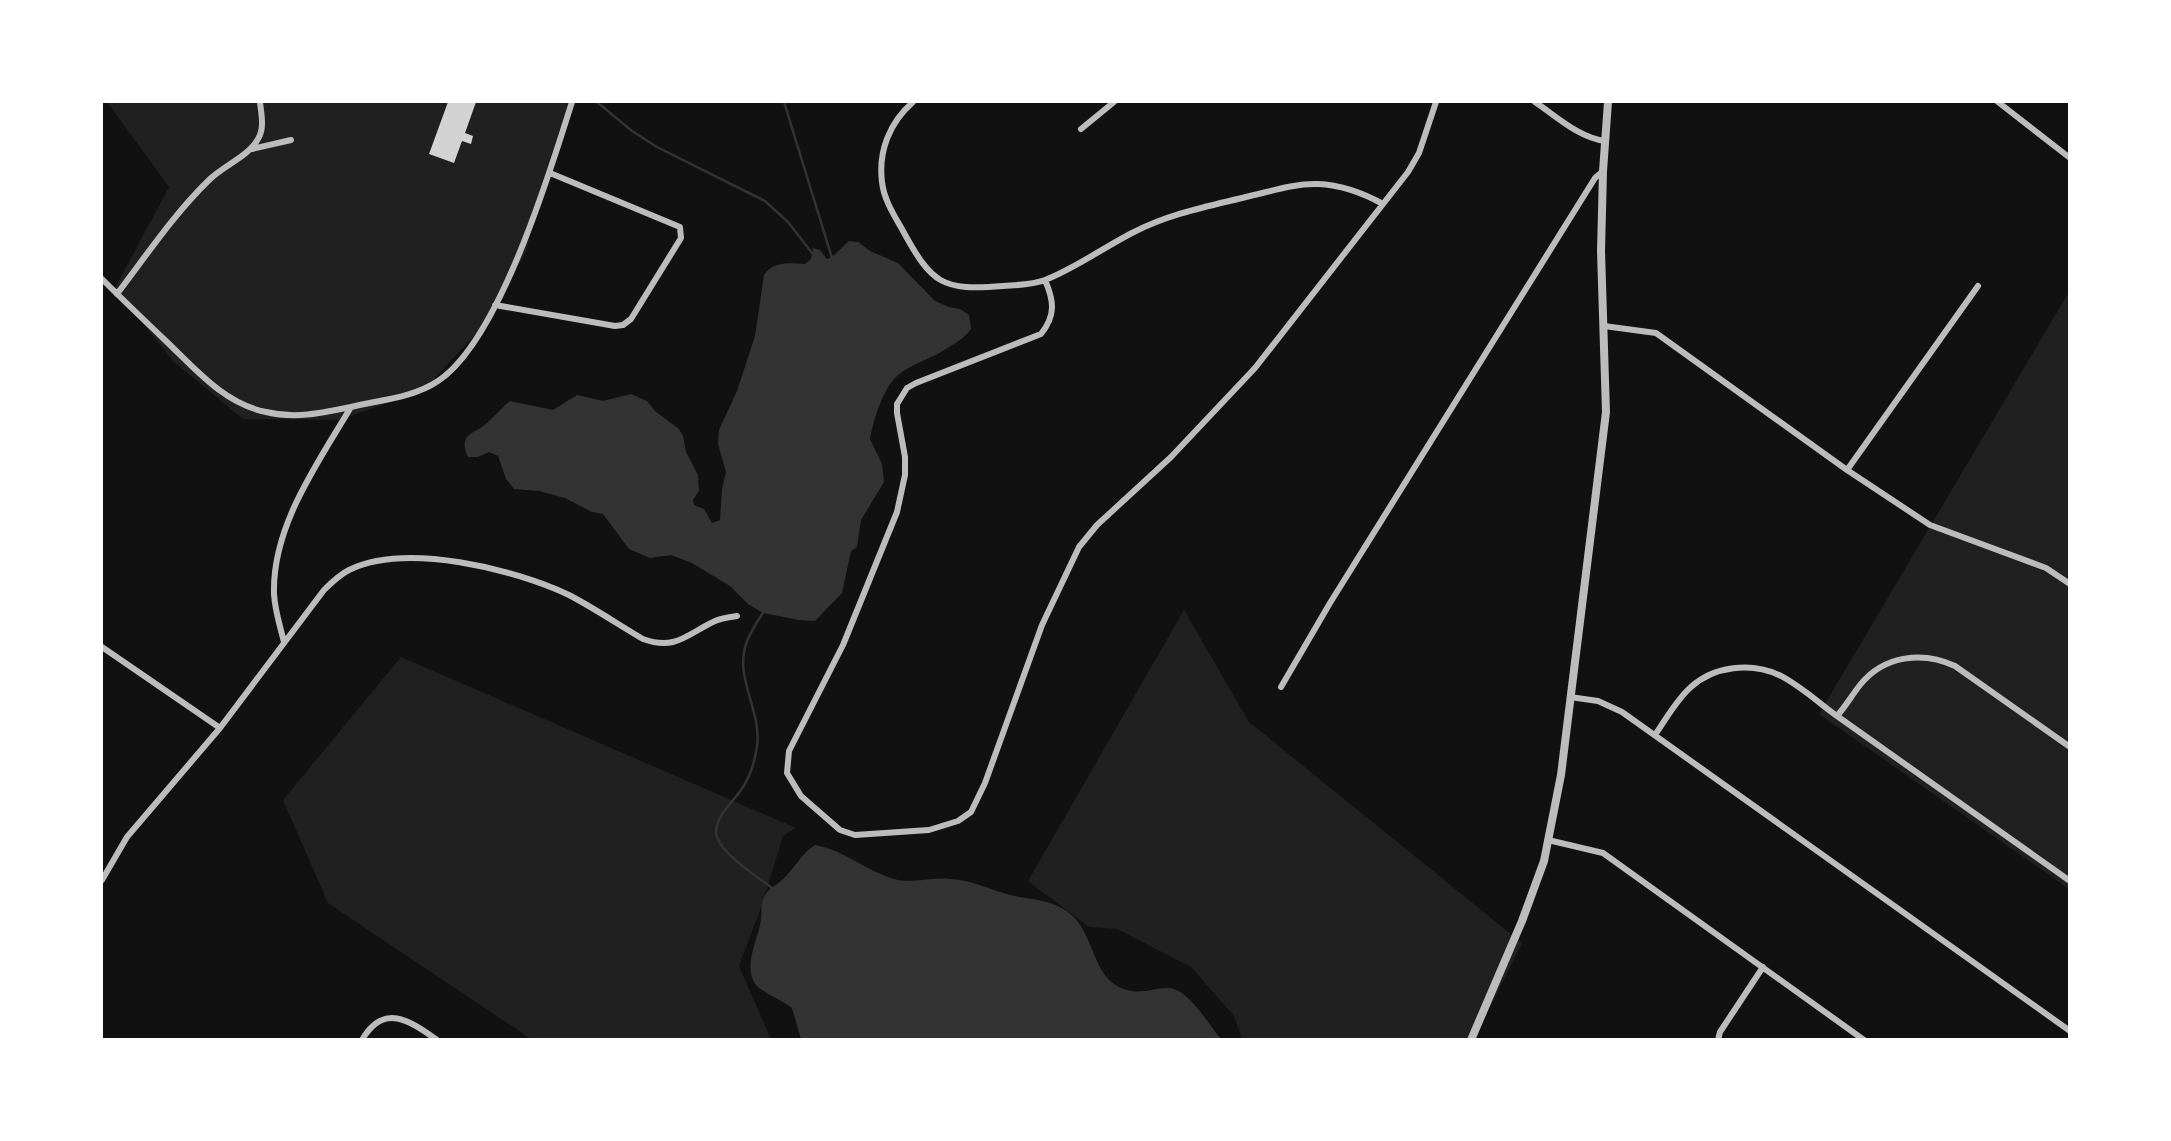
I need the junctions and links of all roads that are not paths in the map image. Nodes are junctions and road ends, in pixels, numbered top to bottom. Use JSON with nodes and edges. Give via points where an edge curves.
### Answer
{"nodes":[{"id":1,"x":260,"y":102,"type":"edge"},
{"id":2,"x":572,"y":102,"type":"edge"},
{"id":3,"x":913,"y":102,"type":"edge"},
{"id":4,"x":1114,"y":102,"type":"edge"},
{"id":5,"x":1436,"y":102,"type":"edge"},
{"id":6,"x":1535,"y":102,"type":"edge"},
{"id":7,"x":1608,"y":102,"type":"edge"},
{"id":8,"x":1998,"y":102,"type":"edge"},
{"id":9,"x":1081,"y":129,"type":"dead end"},
{"id":10,"x":291,"y":140,"type":"dead end"},
{"id":11,"x":1605,"y":141,"type":"junction"},
{"id":12,"x":252,"y":149,"type":"junction"},
{"id":13,"x":2070,"y":158,"type":"edge"},
{"id":14,"x":1603,"y":170,"type":"junction"},
{"id":15,"x":550,"y":173,"type":"junction"},
{"id":16,"x":1383,"y":204,"type":"junction"},
{"id":17,"x":102,"y":279,"type":"edge"},
{"id":18,"x":1045,"y":280,"type":"junction"},
{"id":19,"x":1979,"y":286,"type":"dead end"},
{"id":20,"x":117,"y":294,"type":"junction"},
{"id":21,"x":495,"y":305,"type":"junction"},
{"id":22,"x":1604,"y":326,"type":"junction"},
{"id":23,"x":351,"y":407,"type":"junction"},
{"id":24,"x":1847,"y":470,"type":"junction"},
{"id":25,"x":2070,"y":584,"type":"edge"},
{"id":26,"x":737,"y":616,"type":"dead end"},
{"id":27,"x":284,"y":642,"type":"junction"},
{"id":28,"x":102,"y":647,"type":"edge"},
{"id":29,"x":1281,"y":687,"type":"dead end"},
{"id":30,"x":1570,"y":697,"type":"junction"},
{"id":31,"x":1837,"y":716,"type":"junction"},
{"id":32,"x":220,"y":728,"type":"junction"},
{"id":33,"x":1655,"y":735,"type":"junction"},
{"id":34,"x":2070,"y":747,"type":"edge"},
{"id":35,"x":1548,"y":840,"type":"junction"},
{"id":36,"x":102,"y":880,"type":"edge"},
{"id":37,"x":2070,"y":881,"type":"edge"},
{"id":38,"x":1763,"y":967,"type":"junction"},
{"id":39,"x":2070,"y":1031,"type":"edge"},
{"id":40,"x":362,"y":1040,"type":"edge"},
{"id":41,"x":437,"y":1040,"type":"edge"},
{"id":42,"x":1471,"y":1040,"type":"edge"},
{"id":43,"x":1718,"y":1040,"type":"edge"},
{"id":44,"x":1864,"y":1040,"type":"edge"}],
"edges":[{"from":1,"to":12,"type":"street","via":[[261,136]]},
{"from":2,"to":15,"type":"street"},
{"from":3,"to":18,"type":"street","via":[[889,132],[881,174],[887,202],[918,260],[949,285],[968,289]]},
{"from":4,"to":9,"type":"street"},
{"from":5,"to":16,"type":"street","via":[[1419,153]]},
{"from":6,"to":11,"type":"street","via":[[1583,135]]},
{"from":7,"to":11,"type":"street"},
{"from":8,"to":13,"type":"street"},
{"from":10,"to":12,"type":"street"},
{"from":11,"to":14,"type":"street"},
{"from":12,"to":20,"type":"street","via":[[208,181]]},
{"from":14,"to":22,"type":"street"},
{"from":14,"to":29,"type":"street"},
{"from":15,"to":21,"type":"street"},
{"from":15,"to":21,"type":"street","via":[[680,227],[681,238],[623,325]]},
{"from":16,"to":18,"type":"street","via":[[1340,186],[1292,187],[1172,215]]},
{"from":16,"to":18,"type":"street","via":[[1240,385],[1079,547],[1042,625],[971,812],[929,830],[855,835],[834,825],[801,796],[787,774],[789,751],[843,645],[897,512],[905,475],[897,413],[901,396],[916,383],[1041,334],[1053,309]]},
{"from":17,"to":20,"type":"street"},
{"from":19,"to":24,"type":"street"},
{"from":20,"to":23,"type":"street","via":[[210,383],[239,403],[291,416]]},
{"from":21,"to":23,"type":"street","via":[[474,341],[440,380],[415,392]]},
{"from":22,"to":24,"type":"street","via":[[1656,334]]},
{"from":22,"to":30,"type":"street","via":[[1603,448]]},
{"from":23,"to":27,"type":"street","via":[[304,486],[280,547],[274,596]]},
{"from":24,"to":25,"type":"street","via":[[1930,525],[2046,568]]},
{"from":26,"to":27,"type":"street","via":[[717,620],[677,642],[655,644],[542,584],[417,556],[363,565],[340,575]]},
{"from":27,"to":32,"type":"street"},
{"from":28,"to":32,"type":"street"},
{"from":30,"to":33,"type":"street","via":[[1598,701]]},
{"from":30,"to":35,"type":"street"},
{"from":31,"to":33,"type":"street","via":[[1778,675],[1747,667],[1725,669],[1706,675],[1689,688]]},
{"from":31,"to":34,"type":"street","via":[[1880,667],[1918,656],[1940,658]]},
{"from":31,"to":37,"type":"street"},
{"from":32,"to":36,"type":"street","via":[[127,837]]},
{"from":33,"to":39,"type":"street"},
{"from":35,"to":38,"type":"street","via":[[1603,853]]},
{"from":35,"to":42,"type":"street","via":[[1522,921]]},
{"from":38,"to":43,"type":"street"},
{"from":38,"to":44,"type":"street"},
{"from":40,"to":41,"type":"street","via":[[380,1020],[395,1017]]}]}
